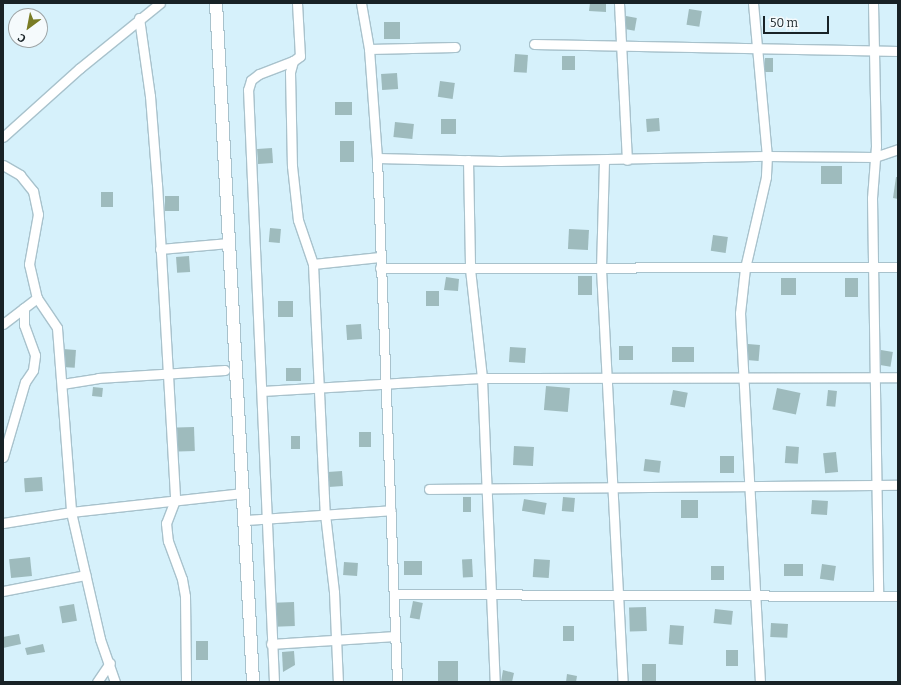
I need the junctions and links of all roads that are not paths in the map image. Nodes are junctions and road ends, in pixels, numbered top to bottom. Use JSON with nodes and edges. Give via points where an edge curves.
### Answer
{"nodes":[{"id":1,"x":160,"y":3,"type":"edge"},
{"id":2,"x":216,"y":3,"type":"edge"},
{"id":3,"x":297,"y":3,"type":"edge"},
{"id":4,"x":361,"y":3,"type":"edge"},
{"id":5,"x":619,"y":3,"type":"edge"},
{"id":6,"x":753,"y":3,"type":"edge"},
{"id":7,"x":873,"y":3,"type":"edge"},
{"id":8,"x":139,"y":18,"type":"junction"},
{"id":9,"x":534,"y":44,"type":"dead end"},
{"id":10,"x":621,"y":45,"type":"junction"},
{"id":11,"x":756,"y":46,"type":"junction"},
{"id":12,"x":455,"y":47,"type":"dead end"},
{"id":13,"x":369,"y":49,"type":"junction"},
{"id":14,"x":874,"y":50,"type":"junction"},
{"id":15,"x":898,"y":51,"type":"edge"},
{"id":16,"x":293,"y":61,"type":"junction"},
{"id":17,"x":3,"y":137,"type":"edge"},
{"id":18,"x":898,"y":149,"type":"edge"},
{"id":19,"x":767,"y":156,"type":"junction"},
{"id":20,"x":874,"y":157,"type":"junction"},
{"id":21,"x":377,"y":158,"type":"junction"},
{"id":22,"x":468,"y":160,"type":"junction"},
{"id":23,"x":604,"y":160,"type":"junction"},
{"id":24,"x":627,"y":160,"type":"junction"},
{"id":25,"x":3,"y":165,"type":"edge"},
{"id":26,"x":230,"y":243,"type":"junction"},
{"id":27,"x":160,"y":249,"type":"junction"},
{"id":28,"x":380,"y":257,"type":"junction"},
{"id":29,"x":313,"y":264,"type":"junction"},
{"id":30,"x":873,"y":267,"type":"junction"},
{"id":31,"x":898,"y":267,"type":"edge"},
{"id":32,"x":380,"y":268,"type":"junction"},
{"id":33,"x":601,"y":268,"type":"junction"},
{"id":34,"x":745,"y":268,"type":"junction"},
{"id":35,"x":470,"y":269,"type":"junction"},
{"id":36,"x":37,"y":298,"type":"junction"},
{"id":37,"x":24,"y":308,"type":"junction"},
{"id":38,"x":3,"y":324,"type":"edge"},
{"id":39,"x":225,"y":370,"type":"dead end"},
{"id":40,"x":166,"y":376,"type":"junction"},
{"id":41,"x":741,"y":376,"type":"junction"},
{"id":42,"x":876,"y":376,"type":"junction"},
{"id":43,"x":608,"y":377,"type":"junction"},
{"id":44,"x":898,"y":377,"type":"edge"},
{"id":45,"x":482,"y":378,"type":"junction"},
{"id":46,"x":62,"y":384,"type":"junction"},
{"id":47,"x":387,"y":385,"type":"junction"},
{"id":48,"x":319,"y":388,"type":"junction"},
{"id":49,"x":262,"y":391,"type":"junction"},
{"id":50,"x":3,"y":457,"type":"edge"},
{"id":51,"x":878,"y":484,"type":"junction"},
{"id":52,"x":898,"y":485,"type":"edge"},
{"id":53,"x":486,"y":487,"type":"junction"},
{"id":54,"x":750,"y":487,"type":"junction"},
{"id":55,"x":428,"y":489,"type":"dead end"},
{"id":56,"x":614,"y":489,"type":"junction"},
{"id":57,"x":243,"y":493,"type":"junction"},
{"id":58,"x":175,"y":500,"type":"junction"},
{"id":59,"x":391,"y":510,"type":"junction"},
{"id":60,"x":71,"y":512,"type":"junction"},
{"id":61,"x":325,"y":514,"type":"junction"},
{"id":62,"x":265,"y":518,"type":"junction"},
{"id":63,"x":246,"y":520,"type":"junction"},
{"id":64,"x":3,"y":523,"type":"edge"},
{"id":65,"x":85,"y":575,"type":"junction"},
{"id":66,"x":3,"y":591,"type":"edge"},
{"id":67,"x":394,"y":594,"type":"junction"},
{"id":68,"x":491,"y":595,"type":"junction"},
{"id":69,"x":619,"y":596,"type":"junction"},
{"id":70,"x":758,"y":596,"type":"junction"},
{"id":71,"x":878,"y":596,"type":"junction"},
{"id":72,"x":898,"y":596,"type":"edge"},
{"id":73,"x":395,"y":636,"type":"junction"},
{"id":74,"x":337,"y":640,"type":"junction"},
{"id":75,"x":271,"y":644,"type":"junction"},
{"id":76,"x":110,"y":663,"type":"junction"},
{"id":77,"x":185,"y":680,"type":"edge"},
{"id":78,"x":97,"y":682,"type":"edge"},
{"id":79,"x":115,"y":682,"type":"edge"},
{"id":80,"x":253,"y":682,"type":"edge"},
{"id":81,"x":274,"y":682,"type":"edge"},
{"id":82,"x":338,"y":682,"type":"edge"},
{"id":83,"x":397,"y":682,"type":"edge"},
{"id":84,"x":495,"y":682,"type":"edge"},
{"id":85,"x":623,"y":682,"type":"edge"},
{"id":86,"x":760,"y":682,"type":"edge"}],
"edges":[{"from":1,"to":8,"type":"street"},
{"from":2,"to":26,"type":"street"},
{"from":3,"to":16,"type":"street","via":[[300,56]]},
{"from":4,"to":13,"type":"street"},
{"from":5,"to":10,"type":"street"},
{"from":6,"to":11,"type":"street"},
{"from":7,"to":14,"type":"street"},
{"from":8,"to":17,"type":"street"},
{"from":8,"to":27,"type":"street","via":[[150,96]]},
{"from":9,"to":10,"type":"street"},
{"from":10,"to":11,"type":"street"},
{"from":10,"to":24,"type":"street"},
{"from":11,"to":14,"type":"street"},
{"from":11,"to":19,"type":"street"},
{"from":12,"to":13,"type":"street"},
{"from":13,"to":21,"type":"street"},
{"from":14,"to":15,"type":"street"},
{"from":14,"to":20,"type":"street"},
{"from":16,"to":29,"type":"street","via":[[290,72],[292,166],[298,220]]},
{"from":16,"to":49,"type":"street","via":[[259,74],[251,80],[248,90],[257,348]]},
{"from":18,"to":20,"type":"street"},
{"from":19,"to":20,"type":"street"},
{"from":19,"to":24,"type":"street"},
{"from":19,"to":34,"type":"street","via":[[766,177]]},
{"from":20,"to":30,"type":"street"},
{"from":21,"to":22,"type":"street"},
{"from":21,"to":28,"type":"street"},
{"from":22,"to":23,"type":"street"},
{"from":22,"to":35,"type":"street"},
{"from":23,"to":24,"type":"street"},
{"from":23,"to":33,"type":"street"},
{"from":25,"to":36,"type":"street","via":[[20,174],[33,191],[38,214],[29,264]]},
{"from":26,"to":27,"type":"street"},
{"from":26,"to":57,"type":"street"},
{"from":27,"to":40,"type":"street"},
{"from":28,"to":29,"type":"street"},
{"from":28,"to":32,"type":"street"},
{"from":29,"to":48,"type":"street"},
{"from":30,"to":31,"type":"street"},
{"from":30,"to":34,"type":"street"},
{"from":30,"to":42,"type":"street"},
{"from":32,"to":35,"type":"street"},
{"from":32,"to":47,"type":"street"},
{"from":33,"to":34,"type":"street"},
{"from":33,"to":35,"type":"street"},
{"from":33,"to":43,"type":"street"},
{"from":34,"to":41,"type":"street","via":[[740,313]]},
{"from":35,"to":45,"type":"street"},
{"from":36,"to":37,"type":"street"},
{"from":36,"to":46,"type":"street","via":[[57,328]]},
{"from":37,"to":38,"type":"street"},
{"from":37,"to":50,"type":"street","via":[[24,325],[35,355]]},
{"from":39,"to":40,"type":"street"},
{"from":40,"to":46,"type":"street","via":[[98,378]]},
{"from":40,"to":58,"type":"street"},
{"from":41,"to":42,"type":"street"},
{"from":41,"to":43,"type":"street"},
{"from":41,"to":54,"type":"street"},
{"from":42,"to":44,"type":"street"},
{"from":42,"to":51,"type":"street"},
{"from":43,"to":45,"type":"street"},
{"from":43,"to":56,"type":"street"},
{"from":45,"to":47,"type":"street"},
{"from":45,"to":53,"type":"street"},
{"from":46,"to":60,"type":"street"},
{"from":47,"to":48,"type":"street"},
{"from":47,"to":59,"type":"street"},
{"from":48,"to":49,"type":"street"},
{"from":48,"to":61,"type":"street"},
{"from":49,"to":62,"type":"street"},
{"from":51,"to":52,"type":"street"},
{"from":51,"to":54,"type":"street"},
{"from":51,"to":71,"type":"street"},
{"from":53,"to":55,"type":"street"},
{"from":53,"to":56,"type":"street"},
{"from":53,"to":68,"type":"street"},
{"from":54,"to":56,"type":"street"},
{"from":54,"to":70,"type":"street"},
{"from":56,"to":69,"type":"street"},
{"from":57,"to":58,"type":"street"},
{"from":57,"to":63,"type":"street"},
{"from":58,"to":60,"type":"street"},
{"from":58,"to":77,"type":"street","via":[[166,523],[168,541],[182,579],[185,596]]},
{"from":59,"to":61,"type":"street"},
{"from":59,"to":67,"type":"street"},
{"from":60,"to":64,"type":"street"},
{"from":60,"to":65,"type":"street"},
{"from":61,"to":62,"type":"street"},
{"from":61,"to":74,"type":"street"},
{"from":62,"to":63,"type":"street"},
{"from":62,"to":75,"type":"street"},
{"from":63,"to":80,"type":"street"},
{"from":65,"to":66,"type":"street"},
{"from":65,"to":76,"type":"street","via":[[100,639]]},
{"from":67,"to":68,"type":"street"},
{"from":67,"to":73,"type":"street"},
{"from":68,"to":69,"type":"street"},
{"from":68,"to":84,"type":"street"},
{"from":69,"to":70,"type":"street"},
{"from":69,"to":85,"type":"street"},
{"from":70,"to":71,"type":"street"},
{"from":70,"to":86,"type":"street"},
{"from":71,"to":72,"type":"street"},
{"from":73,"to":74,"type":"street"},
{"from":73,"to":83,"type":"street"},
{"from":74,"to":75,"type":"street"},
{"from":74,"to":82,"type":"street"},
{"from":75,"to":81,"type":"street"},
{"from":76,"to":78,"type":"street"},
{"from":76,"to":79,"type":"street"}]}
